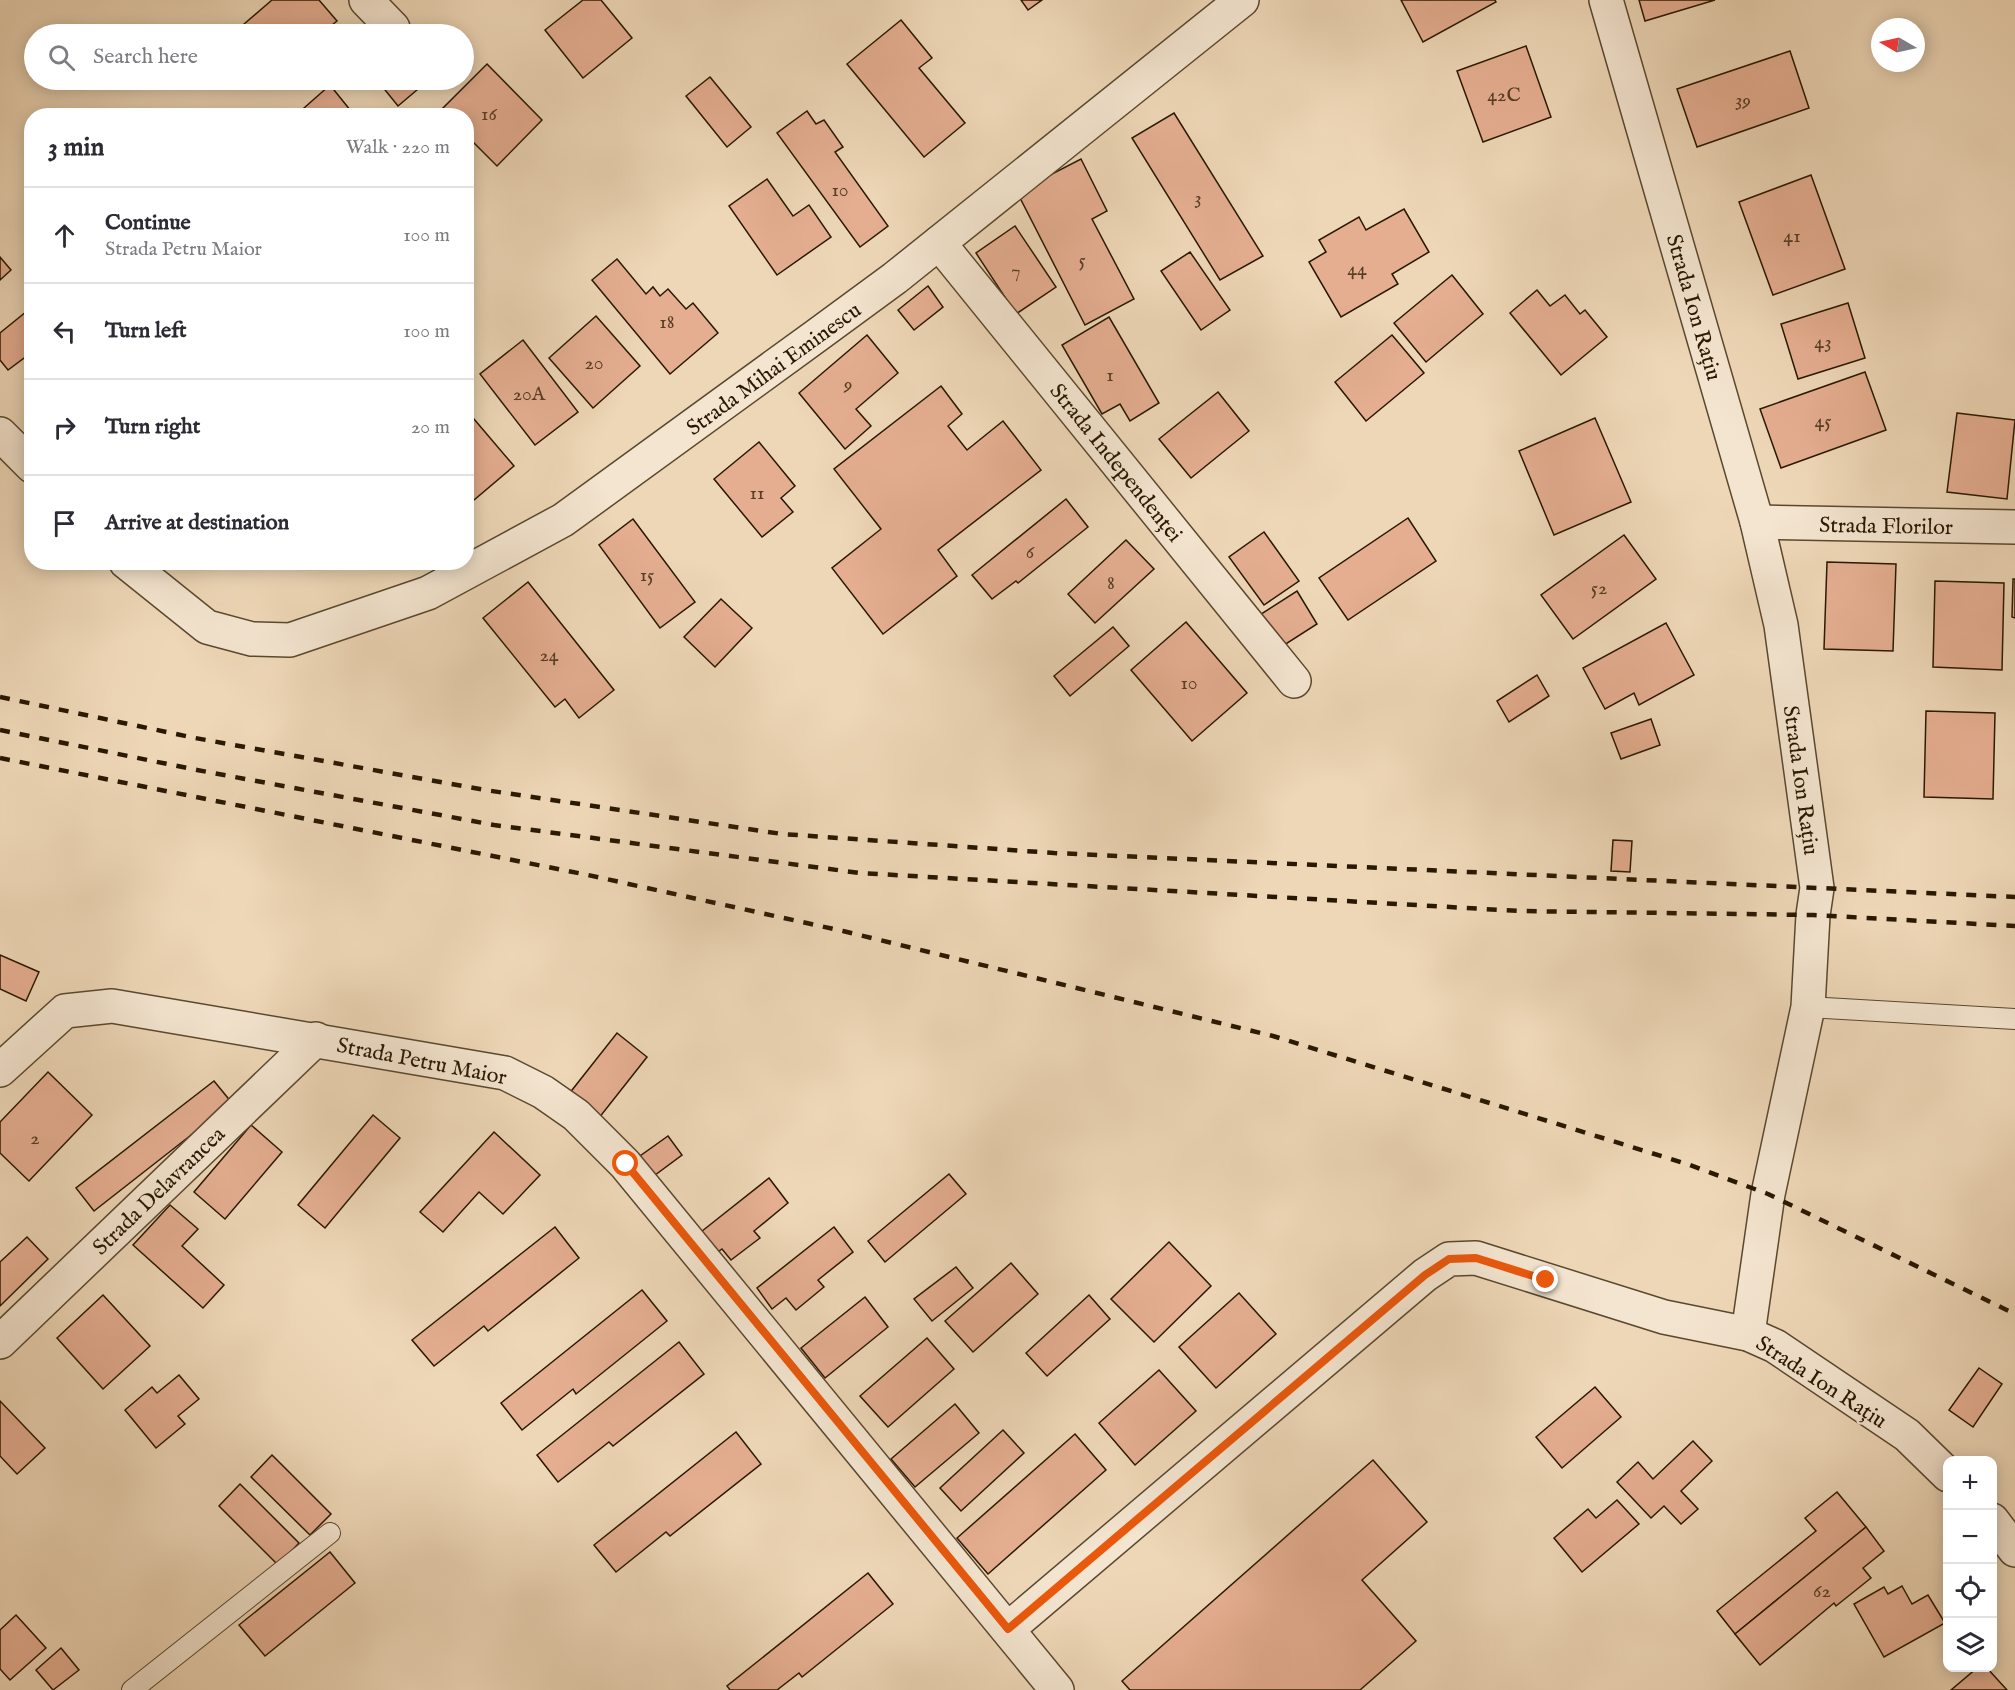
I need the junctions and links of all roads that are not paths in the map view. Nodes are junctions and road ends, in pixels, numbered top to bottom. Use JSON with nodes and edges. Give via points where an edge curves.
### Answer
{"nodes":[{"id":1,"x":366,"y":0,"type":"edge"},
{"id":2,"x":1242,"y":0,"type":"edge"},
{"id":3,"x":1606,"y":0,"type":"edge"},
{"id":4,"x":389,"y":24,"type":"edge"},
{"id":5,"x":939,"y":243,"type":"junction"},
{"id":6,"x":0,"y":434,"type":"edge"},
{"id":7,"x":24,"y":458,"type":"edge"},
{"id":8,"x":1757,"y":522,"type":"junction"},
{"id":9,"x":2015,"y":527,"type":"edge"},
{"id":10,"x":474,"y":568,"type":"edge"},
{"id":11,"x":136,"y":570,"type":"edge"},
{"id":12,"x":471,"y":570,"type":"edge"},
{"id":13,"x":1294,"y":681,"type":"dead end"},
{"id":14,"x":1808,"y":1007,"type":"junction"},
{"id":15,"x":2015,"y":1019,"type":"edge"},
{"id":16,"x":316,"y":1039,"type":"junction"},
{"id":17,"x":0,"y":1070,"type":"edge"},
{"id":18,"x":1748,"y":1334,"type":"junction"},
{"id":19,"x":0,"y":1342,"type":"edge"},
{"id":20,"x":1943,"y":1471,"type":"edge"},
{"id":21,"x":1997,"y":1527,"type":"edge"},
{"id":22,"x":330,"y":1533,"type":"dead end"},
{"id":23,"x":2015,"y":1550,"type":"edge"},
{"id":24,"x":1008,"y":1629,"type":"junction"},
{"id":25,"x":132,"y":1690,"type":"edge"},
{"id":26,"x":1057,"y":1690,"type":"edge"}],
"edges":[{"from":1,"to":4,"type":"street"},
{"from":2,"to":5,"type":"street","name":"Strada Mihai Eminescu"},
{"from":3,"to":8,"type":"street","name":"Strada Ion Rațiu"},
{"from":5,"to":10,"type":"street","name":"Strada Mihai Eminescu","via":[[563,520]]},
{"from":5,"to":13,"type":"street","name":"Strada Independenței"},
{"from":6,"to":7,"type":"street"},
{"from":8,"to":9,"type":"street","name":"Strada Florilor"},
{"from":8,"to":14,"type":"street","name":"Strada Ion Rațiu","via":[[1781,625],[1818,888]]},
{"from":11,"to":12,"type":"street","name":"Strada Mihai Eminescu","via":[[207,627],[252,639],[290,640],[428,593]]},
{"from":14,"to":15,"type":"lane"},
{"from":14,"to":18,"type":"street","name":"Strada Ion Rațiu","via":[[1763,1224]]},
{"from":16,"to":17,"type":"street","name":"Strada Petru Maior","via":[[112,1006],[87,1008],[65,1011]]},
{"from":16,"to":19,"type":"street","name":"Strada Delavrancea"},
{"from":16,"to":24,"type":"street","name":"Strada Petru Maior","via":[[505,1073],[576,1115],[626,1164]]},
{"from":18,"to":20,"type":"street","name":"Strada Ion Rațiu","via":[[1775,1346],[1907,1435]]},
{"from":18,"to":24,"type":"street","via":[[1664,1317],[1488,1261],[1449,1259],[1425,1275]]},
{"from":21,"to":23,"type":"street"},
{"from":22,"to":25,"type":"lane"},
{"from":24,"to":26,"type":"street","name":"Strada Petru Maior"}]}
